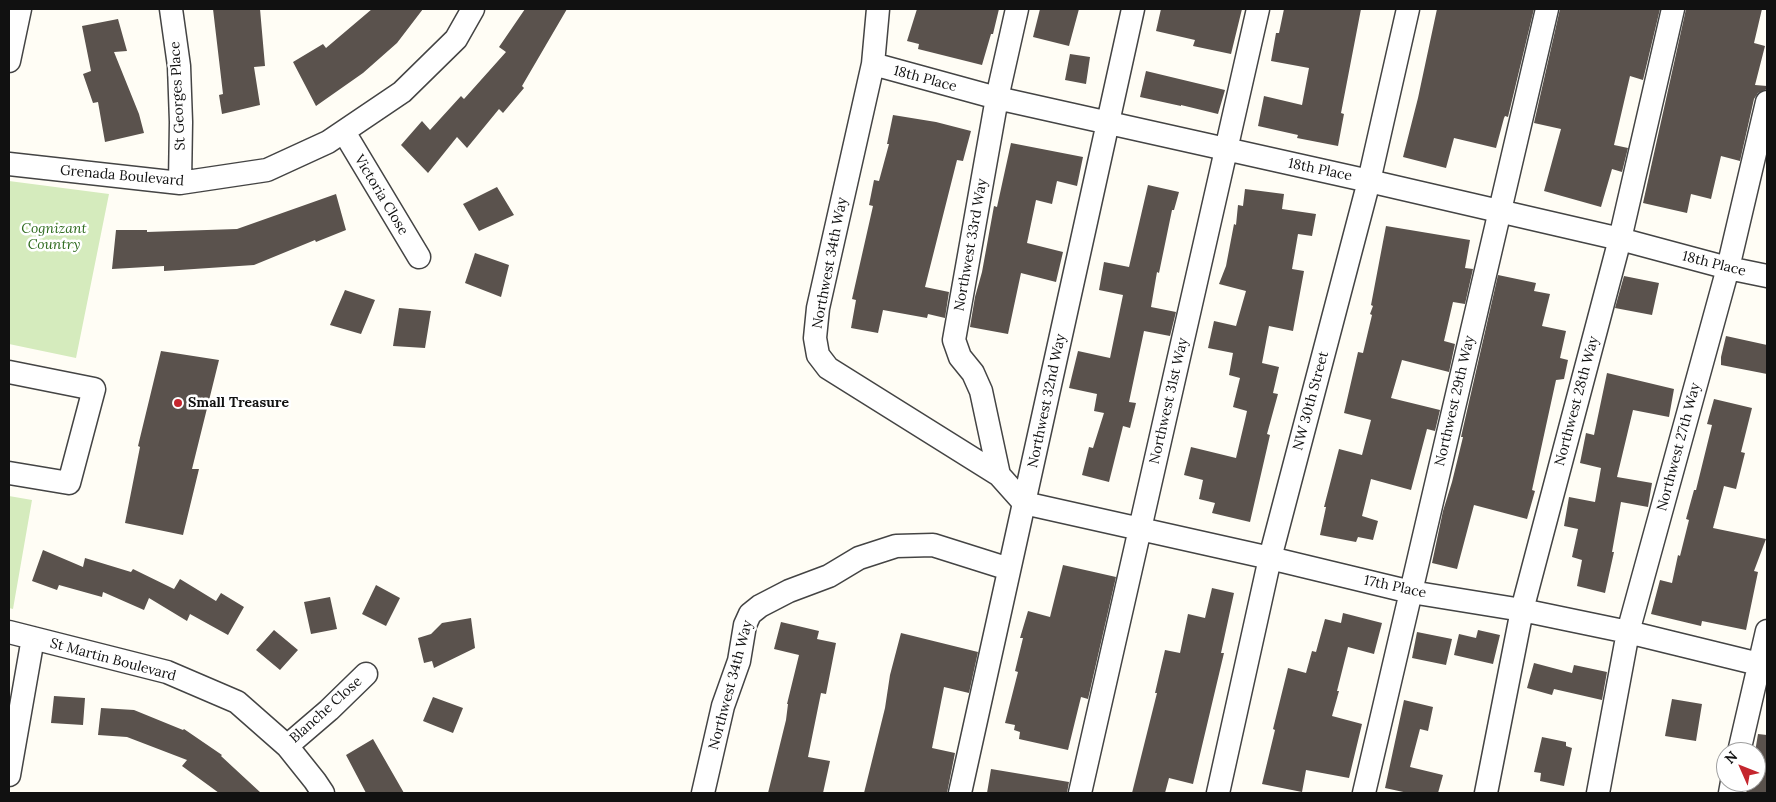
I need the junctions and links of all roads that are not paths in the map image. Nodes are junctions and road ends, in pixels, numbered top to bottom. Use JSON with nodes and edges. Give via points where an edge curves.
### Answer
{"nodes":[{"id":1,"x":20,"y":9,"type":"edge"},
{"id":2,"x":171,"y":9,"type":"edge"},
{"id":3,"x":473,"y":9,"type":"edge"},
{"id":4,"x":878,"y":9,"type":"edge"},
{"id":5,"x":1017,"y":9,"type":"edge"},
{"id":6,"x":1133,"y":9,"type":"edge"},
{"id":7,"x":1258,"y":9,"type":"edge"},
{"id":8,"x":1408,"y":9,"type":"edge"},
{"id":9,"x":1547,"y":9,"type":"edge"},
{"id":10,"x":1673,"y":9,"type":"edge"},
{"id":11,"x":9,"y":61,"type":"edge"},
{"id":12,"x":873,"y":64,"type":"junction"},
{"id":13,"x":997,"y":98,"type":"junction"},
{"id":14,"x":1767,"y":102,"type":"edge"},
{"id":15,"x":1108,"y":123,"type":"junction"},
{"id":16,"x":344,"y":132,"type":"junction"},
{"id":17,"x":1226,"y":150,"type":"junction"},
{"id":18,"x":9,"y":164,"type":"edge"},
{"id":19,"x":1370,"y":181,"type":"junction"},
{"id":20,"x":180,"y":183,"type":"junction"},
{"id":21,"x":1499,"y":212,"type":"junction"},
{"id":22,"x":1620,"y":239,"type":"junction"},
{"id":23,"x":418,"y":257,"type":"dead end"},
{"id":24,"x":1728,"y":268,"type":"junction"},
{"id":25,"x":1767,"y":276,"type":"edge"},
{"id":26,"x":9,"y":372,"type":"edge"},
{"id":27,"x":9,"y":473,"type":"edge"},
{"id":28,"x":999,"y":475,"type":"junction"},
{"id":29,"x":1024,"y":503,"type":"junction"},
{"id":30,"x":1140,"y":530,"type":"junction"},
{"id":31,"x":1270,"y":558,"type":"junction"},
{"id":32,"x":1009,"y":569,"type":"junction"},
{"id":33,"x":1411,"y":592,"type":"junction"},
{"id":34,"x":1522,"y":610,"type":"junction"},
{"id":35,"x":1767,"y":631,"type":"edge"},
{"id":36,"x":9,"y":632,"type":"edge"},
{"id":37,"x":1628,"y":632,"type":"junction"},
{"id":38,"x":33,"y":638,"type":"junction"},
{"id":39,"x":1763,"y":665,"type":"edge"},
{"id":40,"x":366,"y":674,"type":"dead end"},
{"id":41,"x":1742,"y":742,"type":"edge"},
{"id":42,"x":287,"y":746,"type":"junction"},
{"id":43,"x":9,"y":775,"type":"edge"},
{"id":44,"x":323,"y":793,"type":"edge"},
{"id":45,"x":703,"y":793,"type":"edge"},
{"id":46,"x":960,"y":793,"type":"edge"},
{"id":47,"x":1080,"y":793,"type":"edge"},
{"id":48,"x":1218,"y":793,"type":"edge"},
{"id":49,"x":1364,"y":793,"type":"edge"},
{"id":50,"x":1486,"y":793,"type":"edge"},
{"id":51,"x":1598,"y":793,"type":"edge"}],
"edges":[{"from":1,"to":11,"type":"street"},
{"from":2,"to":20,"type":"street","name":"St Georges Place","via":[[179,66]]},
{"from":3,"to":16,"type":"street","name":"Grenada Boulevard","via":[[456,39],[402,92]]},
{"from":4,"to":12,"type":"street","name":"Northwest 34th Way"},
{"from":5,"to":13,"type":"street","name":"Northwest 33rd Way"},
{"from":6,"to":15,"type":"street","name":"Northwest 32nd Way"},
{"from":7,"to":17,"type":"street","name":"Northwest 31st Way"},
{"from":8,"to":19,"type":"street","name":"NW 30th Street"},
{"from":9,"to":21,"type":"street","name":"Northwest 29th Way"},
{"from":10,"to":22,"type":"street","name":"Northwest 28th Way"},
{"from":12,"to":13,"type":"street","name":"18th Place"},
{"from":12,"to":28,"type":"street","name":"Northwest 34th Way","via":[[818,308],[815,338],[818,355],[834,372]]},
{"from":13,"to":15,"type":"street","name":"18th Place"},
{"from":13,"to":28,"type":"street","name":"Northwest 33rd Way","via":[[954,340],[960,357],[982,391]]},
{"from":14,"to":24,"type":"street","name":"Northwest 27th Way"},
{"from":15,"to":17,"type":"street","name":"18th Place"},
{"from":15,"to":29,"type":"street","name":"Northwest 32nd Way"},
{"from":16,"to":20,"type":"street","name":"Grenada Boulevard","via":[[267,170]]},
{"from":16,"to":23,"type":"street","name":"Victoria Close"},
{"from":17,"to":19,"type":"street","name":"18th Place"},
{"from":17,"to":30,"type":"street","name":"Northwest 31st Way"},
{"from":18,"to":20,"type":"street","name":"Grenada Boulevard"},
{"from":19,"to":21,"type":"street","name":"18th Place"},
{"from":19,"to":31,"type":"street","name":"NW 30th Street"},
{"from":21,"to":22,"type":"street","name":"18th Place"},
{"from":21,"to":33,"type":"street","name":"Northwest 29th Way"},
{"from":22,"to":24,"type":"street","name":"18th Place"},
{"from":22,"to":34,"type":"street","name":"Northwest 28th Way"},
{"from":24,"to":25,"type":"street","name":"18th Place"},
{"from":24,"to":37,"type":"street","name":"Northwest 27th Way"},
{"from":26,"to":27,"type":"street","via":[[94,389],[69,483]]},
{"from":28,"to":29,"type":"street","name":"Northwest 34th Way"},
{"from":29,"to":30,"type":"street","name":"17th Place"},
{"from":29,"to":32,"type":"street","name":"Northwest 32nd Way"},
{"from":30,"to":31,"type":"street","name":"17th Place"},
{"from":30,"to":47,"type":"street","name":"Northwest 31st Way"},
{"from":31,"to":33,"type":"street","name":"17th Place"},
{"from":31,"to":48,"type":"street","name":"NW 30th Street"},
{"from":32,"to":45,"type":"street","name":"Northwest 34th Way","via":[[933,545],[896,546],[859,558],[829,576],[760,606],[750,614],[745,625]]},
{"from":32,"to":46,"type":"street","name":"Northwest 32nd Way"},
{"from":33,"to":34,"type":"street","name":"17th Place"},
{"from":33,"to":49,"type":"street","name":"Northwest 29th Way"},
{"from":34,"to":37,"type":"street","name":"17th Place"},
{"from":34,"to":50,"type":"street","name":"Northwest 28th Way"},
{"from":35,"to":39,"type":"street"},
{"from":36,"to":38,"type":"street","name":"St Martin Boulevard"},
{"from":37,"to":39,"type":"street","name":"17th Place"},
{"from":37,"to":51,"type":"street","name":"Northwest 27th Way"},
{"from":38,"to":42,"type":"street","name":"St Martin Boulevard","via":[[167,672],[237,702]]},
{"from":38,"to":43,"type":"street"},
{"from":39,"to":41,"type":"street"},
{"from":40,"to":42,"type":"street","name":"Blanche Close"},
{"from":42,"to":44,"type":"street","name":"St Martin Boulevard"}]}
